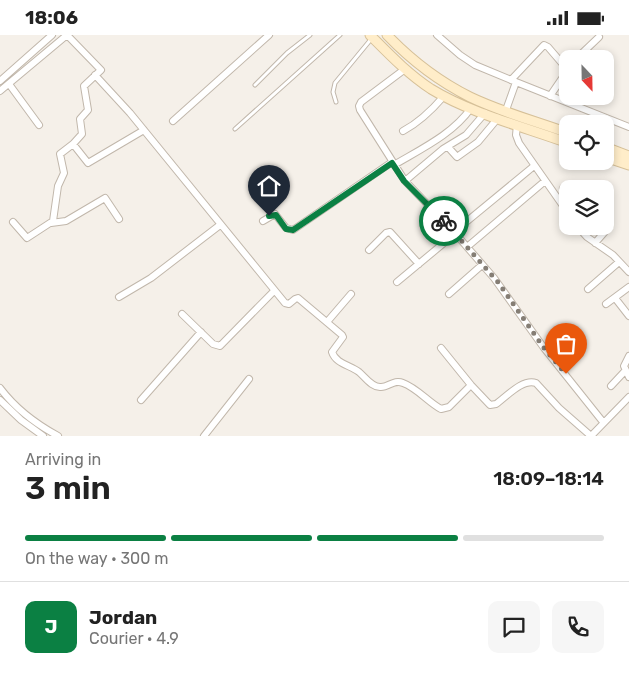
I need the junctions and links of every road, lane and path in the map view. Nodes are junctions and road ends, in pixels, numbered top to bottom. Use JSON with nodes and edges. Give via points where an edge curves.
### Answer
{"nodes":[{"id":1,"x":52,"y":35,"type":"edge"},
{"id":2,"x":67,"y":35,"type":"edge"},
{"id":3,"x":269,"y":35,"type":"edge"},
{"id":4,"x":310,"y":35,"type":"edge"},
{"id":5,"x":340,"y":35,"type":"edge"},
{"id":6,"x":386,"y":35,"type":"edge"},
{"id":7,"x":437,"y":35,"type":"edge"},
{"id":8,"x":371,"y":36,"type":"edge"},
{"id":9,"x":599,"y":37,"type":"dead end"},
{"id":10,"x":396,"y":45,"type":"junction"},
{"id":11,"x":585,"y":50,"type":"edge"},
{"id":12,"x":388,"y":53,"type":"junction"},
{"id":13,"x":559,"y":59,"type":"edge"},
{"id":14,"x":18,"y":65,"type":"junction"},
{"id":15,"x":405,"y":69,"type":"junction"},
{"id":16,"x":24,"y":71,"type":"junction"},
{"id":17,"x":95,"y":75,"type":"junction"},
{"id":18,"x":0,"y":81,"type":"edge"},
{"id":19,"x":513,"y":81,"type":"junction"},
{"id":20,"x":559,"y":83,"type":"edge"},
{"id":21,"x":9,"y":84,"type":"junction"},
{"id":22,"x":255,"y":85,"type":"dead end"},
{"id":23,"x":0,"y":91,"type":"edge"},
{"id":24,"x":444,"y":96,"type":"junction"},
{"id":25,"x":550,"y":96,"type":"junction"},
{"id":26,"x":336,"y":102,"type":"dead end"},
{"id":27,"x":471,"y":108,"type":"junction"},
{"id":28,"x":506,"y":108,"type":"junction"},
{"id":29,"x":485,"y":113,"type":"junction"},
{"id":30,"x":498,"y":118,"type":"junction"},
{"id":31,"x":173,"y":121,"type":"dead end"},
{"id":32,"x":38,"y":125,"type":"dead end"},
{"id":33,"x":517,"y":125,"type":"junction"},
{"id":34,"x":629,"y":127,"type":"edge"},
{"id":35,"x":144,"y":129,"type":"junction"},
{"id":36,"x":235,"y":129,"type":"dead end"},
{"id":37,"x":559,"y":129,"type":"edge"},
{"id":38,"x":404,"y":131,"type":"dead end"},
{"id":39,"x":559,"y":140,"type":"edge"},
{"id":40,"x":73,"y":144,"type":"junction"},
{"id":41,"x":448,"y":147,"type":"junction"},
{"id":42,"x":614,"y":150,"type":"edge"},
{"id":43,"x":629,"y":156,"type":"edge"},
{"id":44,"x":614,"y":160,"type":"edge"},
{"id":45,"x":393,"y":164,"type":"junction"},
{"id":46,"x":629,"y":165,"type":"edge"},
{"id":47,"x":534,"y":166,"type":"junction"},
{"id":48,"x":404,"y":181,"type":"junction"},
{"id":49,"x":545,"y":181,"type":"junction"},
{"id":50,"x":559,"y":200,"type":"edge"},
{"id":51,"x":119,"y":219,"type":"dead end"},
{"id":52,"x":264,"y":221,"type":"dead end"},
{"id":53,"x":13,"y":222,"type":"dead end"},
{"id":54,"x":51,"y":223,"type":"junction"},
{"id":55,"x":220,"y":225,"type":"junction"},
{"id":56,"x":455,"y":232,"type":"junction"},
{"id":57,"x":587,"y":235,"type":"edge"},
{"id":58,"x":602,"y":235,"type":"edge"},
{"id":59,"x":595,"y":243,"type":"junction"},
{"id":60,"x":467,"y":247,"type":"junction"},
{"id":61,"x":369,"y":250,"type":"dead end"},
{"id":62,"x":620,"y":262,"type":"junction"},
{"id":63,"x":419,"y":264,"type":"junction"},
{"id":64,"x":482,"y":265,"type":"junction"},
{"id":65,"x":629,"y":272,"type":"edge"},
{"id":66,"x":397,"y":282,"type":"dead end"},
{"id":67,"x":629,"y":287,"type":"edge"},
{"id":68,"x":588,"y":289,"type":"dead end"},
{"id":69,"x":274,"y":291,"type":"junction"},
{"id":70,"x":351,"y":294,"type":"dead end"},
{"id":71,"x":449,"y":294,"type":"dead end"},
{"id":72,"x":119,"y":297,"type":"dead end"},
{"id":73,"x":614,"y":298,"type":"junction"},
{"id":74,"x":606,"y":304,"type":"dead end"},
{"id":75,"x":182,"y":314,"type":"dead end"},
{"id":76,"x":629,"y":316,"type":"edge"},
{"id":77,"x":327,"y":322,"type":"junction"},
{"id":78,"x":201,"y":331,"type":"junction"},
{"id":79,"x":440,"y":348,"type":"dead end"},
{"id":80,"x":629,"y":357,"type":"edge"},
{"id":81,"x":627,"y":374,"type":"edge"},
{"id":82,"x":249,"y":379,"type":"dead end"},
{"id":83,"x":471,"y":385,"type":"junction"},
{"id":84,"x":611,"y":386,"type":"dead end"},
{"id":85,"x":0,"y":388,"type":"edge"},
{"id":86,"x":629,"y":397,"type":"edge"},
{"id":87,"x":0,"y":400,"type":"edge"},
{"id":88,"x":141,"y":400,"type":"dead end"},
{"id":89,"x":603,"y":422,"type":"junction"},
{"id":90,"x":207,"y":435,"type":"edge"},
{"id":91,"x":43,"y":436,"type":"edge"},
{"id":92,"x":58,"y":436,"type":"edge"},
{"id":93,"x":591,"y":436,"type":"edge"}],
"edges":[{"from":1,"to":14,"type":"street"},
{"from":2,"to":16,"type":"street"},
{"from":2,"to":17,"type":"street","via":[[100,68]]},
{"from":3,"to":31,"type":"street"},
{"from":4,"to":22,"type":"lane"},
{"from":5,"to":36,"type":"lane"},
{"from":6,"to":10,"type":"main road"},
{"from":7,"to":19,"type":"street","via":[[475,65]]},
{"from":8,"to":12,"type":"main road"},
{"from":8,"to":26,"type":"lane","via":[[335,83]]},
{"from":9,"to":11,"type":"street"},
{"from":10,"to":12,"type":"main road"},
{"from":10,"to":28,"type":"main road","via":[[445,83],[476,99]]},
{"from":12,"to":15,"type":"main road"},
{"from":13,"to":19,"type":"street","via":[[544,45]]},
{"from":14,"to":16,"type":"street"},
{"from":14,"to":18,"type":"street"},
{"from":15,"to":24,"type":"main road"},
{"from":15,"to":45,"type":"street","via":[[359,106]]},
{"from":16,"to":21,"type":"street"},
{"from":17,"to":35,"type":"street"},
{"from":17,"to":40,"type":"street","via":[[84,85],[88,110],[80,119],[82,135]]},
{"from":19,"to":25,"type":"street"},
{"from":19,"to":28,"type":"street"},
{"from":20,"to":25,"type":"street"},
{"from":21,"to":23,"type":"street"},
{"from":21,"to":32,"type":"street"},
{"from":24,"to":27,"type":"main road"},
{"from":24,"to":38,"type":"street","via":[[432,111]]},
{"from":25,"to":34,"type":"street"},
{"from":27,"to":29,"type":"main road"},
{"from":27,"to":45,"type":"street","via":[[450,130]]},
{"from":28,"to":37,"type":"main road"},
{"from":29,"to":30,"type":"main road"},
{"from":29,"to":41,"type":"street","via":[[466,135]]},
{"from":30,"to":33,"type":"main road"},
{"from":30,"to":41,"type":"street","via":[[478,142],[457,157]]},
{"from":33,"to":39,"type":"main road"},
{"from":33,"to":47,"type":"street","via":[[517,139]]},
{"from":35,"to":40,"type":"street","via":[[88,163]]},
{"from":35,"to":55,"type":"street"},
{"from":40,"to":54,"type":"street","via":[[60,154],[64,173],[58,186]]},
{"from":41,"to":48,"type":"street"},
{"from":42,"to":43,"type":"main road"},
{"from":44,"to":46,"type":"main road"},
{"from":45,"to":48,"type":"street"},
{"from":45,"to":52,"type":"street","via":[[293,230],[286,229],[274,214]]},
{"from":47,"to":49,"type":"street"},
{"from":47,"to":56,"type":"street"},
{"from":48,"to":56,"type":"street"},
{"from":49,"to":50,"type":"street"},
{"from":49,"to":60,"type":"street"},
{"from":51,"to":54,"type":"street","via":[[104,199],[66,221]]},
{"from":53,"to":54,"type":"street","via":[[27,238]]},
{"from":55,"to":69,"type":"street"},
{"from":55,"to":72,"type":"street"},
{"from":56,"to":60,"type":"street"},
{"from":56,"to":63,"type":"street"},
{"from":57,"to":59,"type":"street"},
{"from":58,"to":59,"type":"street"},
{"from":59,"to":62,"type":"street"},
{"from":60,"to":64,"type":"street"},
{"from":61,"to":63,"type":"street","via":[[390,232]]},
{"from":62,"to":65,"type":"street"},
{"from":62,"to":68,"type":"street"},
{"from":63,"to":66,"type":"street"},
{"from":64,"to":71,"type":"street"},
{"from":64,"to":89,"type":"street"},
{"from":67,"to":73,"type":"street"},
{"from":69,"to":77,"type":"street","via":[[286,304],[300,299]]},
{"from":69,"to":78,"type":"street","via":[[220,346],[213,344]]},
{"from":70,"to":77,"type":"street"},
{"from":73,"to":74,"type":"street"},
{"from":73,"to":76,"type":"street"},
{"from":75,"to":78,"type":"street"},
{"from":77,"to":83,"type":"street","via":[[343,336],[333,350],[334,355],[375,386],[400,382],[441,409],[449,407]]},
{"from":78,"to":88,"type":"street"},
{"from":79,"to":83,"type":"street"},
{"from":80,"to":81,"type":"street","via":[[624,366]]},
{"from":81,"to":84,"type":"street"},
{"from":82,"to":90,"type":"street"},
{"from":83,"to":93,"type":"street","via":[[488,404],[493,405],[526,383],[533,382]]},
{"from":85,"to":92,"type":"street","via":[[12,403]]},
{"from":86,"to":89,"type":"street"},
{"from":87,"to":91,"type":"street"},
{"from":89,"to":93,"type":"street"}]}
